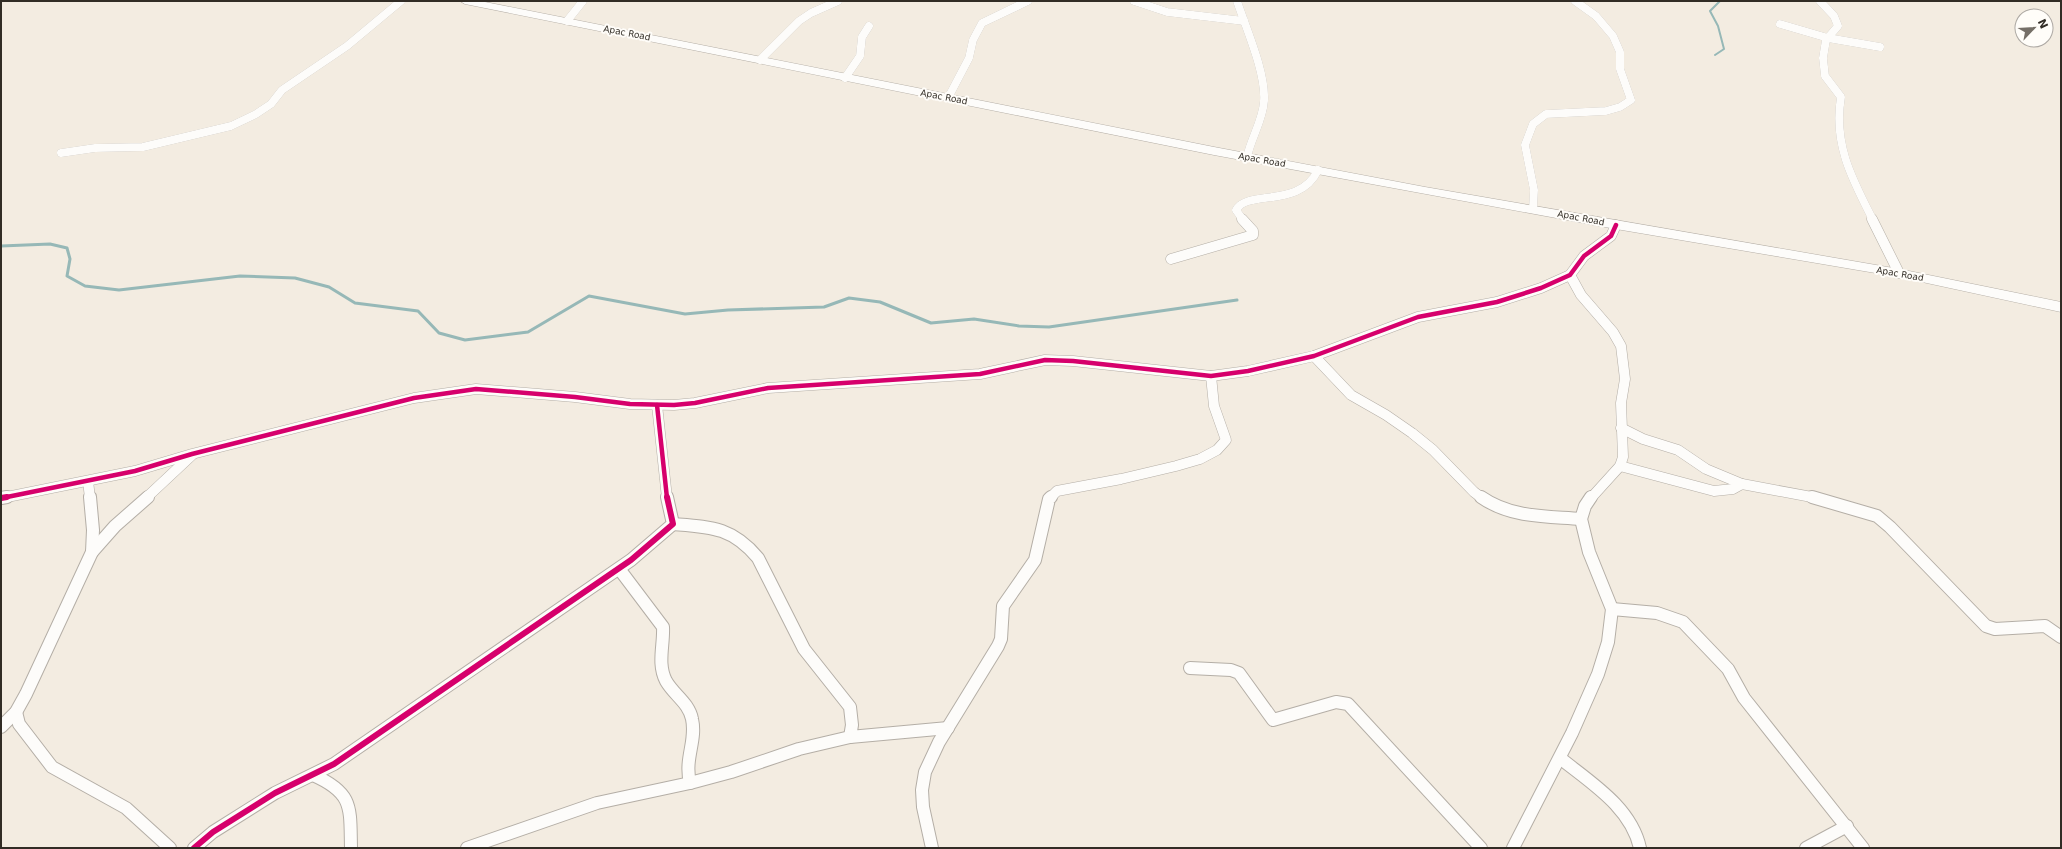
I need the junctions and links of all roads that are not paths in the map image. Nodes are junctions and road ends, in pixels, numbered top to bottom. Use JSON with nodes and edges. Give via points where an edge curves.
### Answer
{"nodes":[{"id":1,"x":401,"y":1,"type":"edge"},
{"id":2,"x":465,"y":1,"type":"edge"},
{"id":3,"x":584,"y":1,"type":"edge"},
{"id":4,"x":838,"y":1,"type":"edge"},
{"id":5,"x":1028,"y":1,"type":"edge"},
{"id":6,"x":1134,"y":1,"type":"edge"},
{"id":7,"x":1236,"y":1,"type":"edge"},
{"id":8,"x":1575,"y":1,"type":"edge"},
{"id":9,"x":1820,"y":1,"type":"edge"},
{"id":10,"x":567,"y":21,"type":"junction"},
{"id":11,"x":1244,"y":21,"type":"junction"},
{"id":12,"x":1780,"y":24,"type":"dead end"},
{"id":13,"x":869,"y":26,"type":"dead end"},
{"id":14,"x":1828,"y":38,"type":"junction"},
{"id":15,"x":1880,"y":47,"type":"dead end"},
{"id":16,"x":760,"y":60,"type":"junction"},
{"id":17,"x":845,"y":78,"type":"junction"},
{"id":18,"x":948,"y":98,"type":"junction"},
{"id":19,"x":61,"y":153,"type":"dead end"},
{"id":20,"x":1246,"y":157,"type":"junction"},
{"id":21,"x":1318,"y":170,"type":"junction"},
{"id":22,"x":1533,"y":209,"type":"junction"},
{"id":23,"x":1616,"y":226,"type":"junction"},
{"id":24,"x":1171,"y":259,"type":"dead end"},
{"id":25,"x":1899,"y":274,"type":"junction"},
{"id":26,"x":1570,"y":275,"type":"junction"},
{"id":27,"x":2061,"y":306,"type":"edge"},
{"id":28,"x":1314,"y":356,"type":"junction"},
{"id":29,"x":1211,"y":376,"type":"junction"},
{"id":30,"x":657,"y":405,"type":"junction"},
{"id":31,"x":1621,"y":428,"type":"junction"},
{"id":32,"x":192,"y":454,"type":"junction"},
{"id":33,"x":1620,"y":466,"type":"junction"},
{"id":34,"x":88,"y":481,"type":"junction"},
{"id":35,"x":1742,"y":484,"type":"junction"},
{"id":36,"x":1,"y":498,"type":"edge"},
{"id":37,"x":1581,"y":519,"type":"junction"},
{"id":38,"x":673,"y":524,"type":"junction"},
{"id":39,"x":92,"y":552,"type":"junction"},
{"id":40,"x":620,"y":570,"type":"junction"},
{"id":41,"x":1612,"y":609,"type":"junction"},
{"id":42,"x":2061,"y":637,"type":"edge"},
{"id":43,"x":1190,"y":668,"type":"dead end"},
{"id":44,"x":16,"y":712,"type":"junction"},
{"id":45,"x":1,"y":727,"type":"edge"},
{"id":46,"x":948,"y":728,"type":"junction"},
{"id":47,"x":850,"y":737,"type":"junction"},
{"id":48,"x":1560,"y":758,"type":"junction"},
{"id":49,"x":313,"y":775,"type":"junction"},
{"id":50,"x":690,"y":783,"type":"junction"},
{"id":51,"x":1847,"y":826,"type":"junction"},
{"id":52,"x":170,"y":848,"type":"edge"},
{"id":53,"x":194,"y":848,"type":"edge"},
{"id":54,"x":351,"y":848,"type":"edge"},
{"id":55,"x":467,"y":848,"type":"edge"},
{"id":56,"x":932,"y":848,"type":"edge"},
{"id":57,"x":1481,"y":848,"type":"edge"},
{"id":58,"x":1513,"y":848,"type":"edge"},
{"id":59,"x":1640,"y":848,"type":"edge"},
{"id":60,"x":1806,"y":848,"type":"edge"},
{"id":61,"x":1864,"y":848,"type":"edge"}],
"edges":[{"from":1,"to":19,"type":"street","via":[[347,46],[282,90],[271,104],[231,126],[143,147],[95,148]]},
{"from":2,"to":10,"type":"main road","name":"Apac Road"},
{"from":3,"to":10,"type":"street"},
{"from":4,"to":16,"type":"street","via":[[799,21]]},
{"from":5,"to":18,"type":"street","via":[[982,23],[973,40],[969,58]]},
{"from":6,"to":11,"type":"street","via":[[1167,12]]},
{"from":7,"to":11,"type":"street"},
{"from":8,"to":22,"type":"street","via":[[1594,15],[1613,35],[1620,53],[1620,70],[1632,100],[1606,111],[1546,114],[1533,124],[1525,144],[1534,190]]},
{"from":9,"to":14,"type":"street","via":[[1837,21],[1838,26]]},
{"from":10,"to":16,"type":"main road","name":"Apac Road"},
{"from":11,"to":20,"type":"street","via":[[1264,97]]},
{"from":12,"to":14,"type":"street"},
{"from":13,"to":17,"type":"street","via":[[862,37],[860,56]]},
{"from":14,"to":15,"type":"street"},
{"from":14,"to":25,"type":"street","via":[[1823,51],[1824,73],[1841,97],[1841,145],[1847,166]]},
{"from":16,"to":17,"type":"main road","name":"Apac Road"},
{"from":17,"to":18,"type":"main road","name":"Apac Road"},
{"from":18,"to":20,"type":"main road","name":"Apac Road"},
{"from":20,"to":21,"type":"main road","name":"Apac Road"},
{"from":21,"to":22,"type":"main road","name":"Apac Road"},
{"from":21,"to":24,"type":"street","via":[[1313,183],[1298,191],[1238,206],[1238,214],[1253,231],[1249,237]]},
{"from":22,"to":23,"type":"main road","name":"Apac Road"},
{"from":23,"to":25,"type":"main road","name":"Apac Road"},
{"from":23,"to":26,"type":"street","via":[[1611,236],[1584,256]]},
{"from":25,"to":27,"type":"main road","name":"Apac Road"},
{"from":26,"to":28,"type":"street","via":[[1541,288],[1497,302],[1418,317]]},
{"from":26,"to":31,"type":"street","via":[[1581,295],[1613,332],[1621,346],[1625,379],[1621,403]]},
{"from":28,"to":29,"type":"street","via":[[1279,366]]},
{"from":28,"to":37,"type":"street","via":[[1351,395],[1412,433],[1433,450],[1474,492],[1487,501],[1504,510],[1520,514]]},
{"from":29,"to":30,"type":"street","via":[[1045,360],[980,374],[768,388],[695,404]]},
{"from":29,"to":46,"type":"street","via":[[1214,406],[1226,440],[1218,449],[1157,472],[1057,491],[1049,498],[1035,560],[1004,606],[998,646]]},
{"from":30,"to":32,"type":"street","via":[[503,390],[469,390],[414,398]]},
{"from":30,"to":38,"type":"street","via":[[667,499]]},
{"from":31,"to":33,"type":"street","via":[[1624,451]]},
{"from":31,"to":35,"type":"street","via":[[1643,439],[1678,450],[1706,469]]},
{"from":32,"to":34,"type":"street","via":[[135,471]]},
{"from":32,"to":39,"type":"street","via":[[178,470],[117,524]]},
{"from":33,"to":35,"type":"street","via":[[1714,491],[1733,489]]},
{"from":33,"to":37,"type":"street","via":[[1592,496],[1585,506]]},
{"from":34,"to":36,"type":"street"},
{"from":34,"to":39,"type":"street","via":[[93,530]]},
{"from":35,"to":42,"type":"street","via":[[1818,498],[1877,516],[1986,626],[1995,629],[2045,626]]},
{"from":37,"to":41,"type":"street","via":[[1589,552]]},
{"from":38,"to":40,"type":"street"},
{"from":38,"to":47,"type":"street","via":[[726,530],[748,545],[758,558],[804,649],[850,707]]},
{"from":39,"to":44,"type":"street","via":[[40,668]]},
{"from":40,"to":49,"type":"street","via":[[586,590],[334,764]]},
{"from":40,"to":50,"type":"street","via":[[663,627],[659,659],[666,680],[688,710],[693,728],[694,739],[687,770]]},
{"from":41,"to":48,"type":"street","via":[[1608,647],[1602,666],[1579,723]]},
{"from":41,"to":51,"type":"street","via":[[1653,611],[1683,622],[1728,669],[1757,715]]},
{"from":43,"to":57,"type":"street","via":[[1231,670],[1239,673],[1272,720],[1336,702],[1348,704]]},
{"from":44,"to":45,"type":"street"},
{"from":44,"to":52,"type":"street","via":[[19,724],[52,767],[126,808]]},
{"from":46,"to":47,"type":"street"},
{"from":46,"to":56,"type":"street","via":[[927,767],[923,781],[923,803]]},
{"from":47,"to":50,"type":"street","via":[[799,749]]},
{"from":48,"to":58,"type":"street"},
{"from":48,"to":59,"type":"street","via":[[1627,817],[1638,835]]},
{"from":49,"to":53,"type":"street","via":[[290,784],[245,811]]},
{"from":49,"to":54,"type":"street","via":[[335,786],[348,801],[351,812]]},
{"from":50,"to":55,"type":"street","via":[[597,803]]},
{"from":51,"to":60,"type":"street"},
{"from":51,"to":61,"type":"street"}]}
